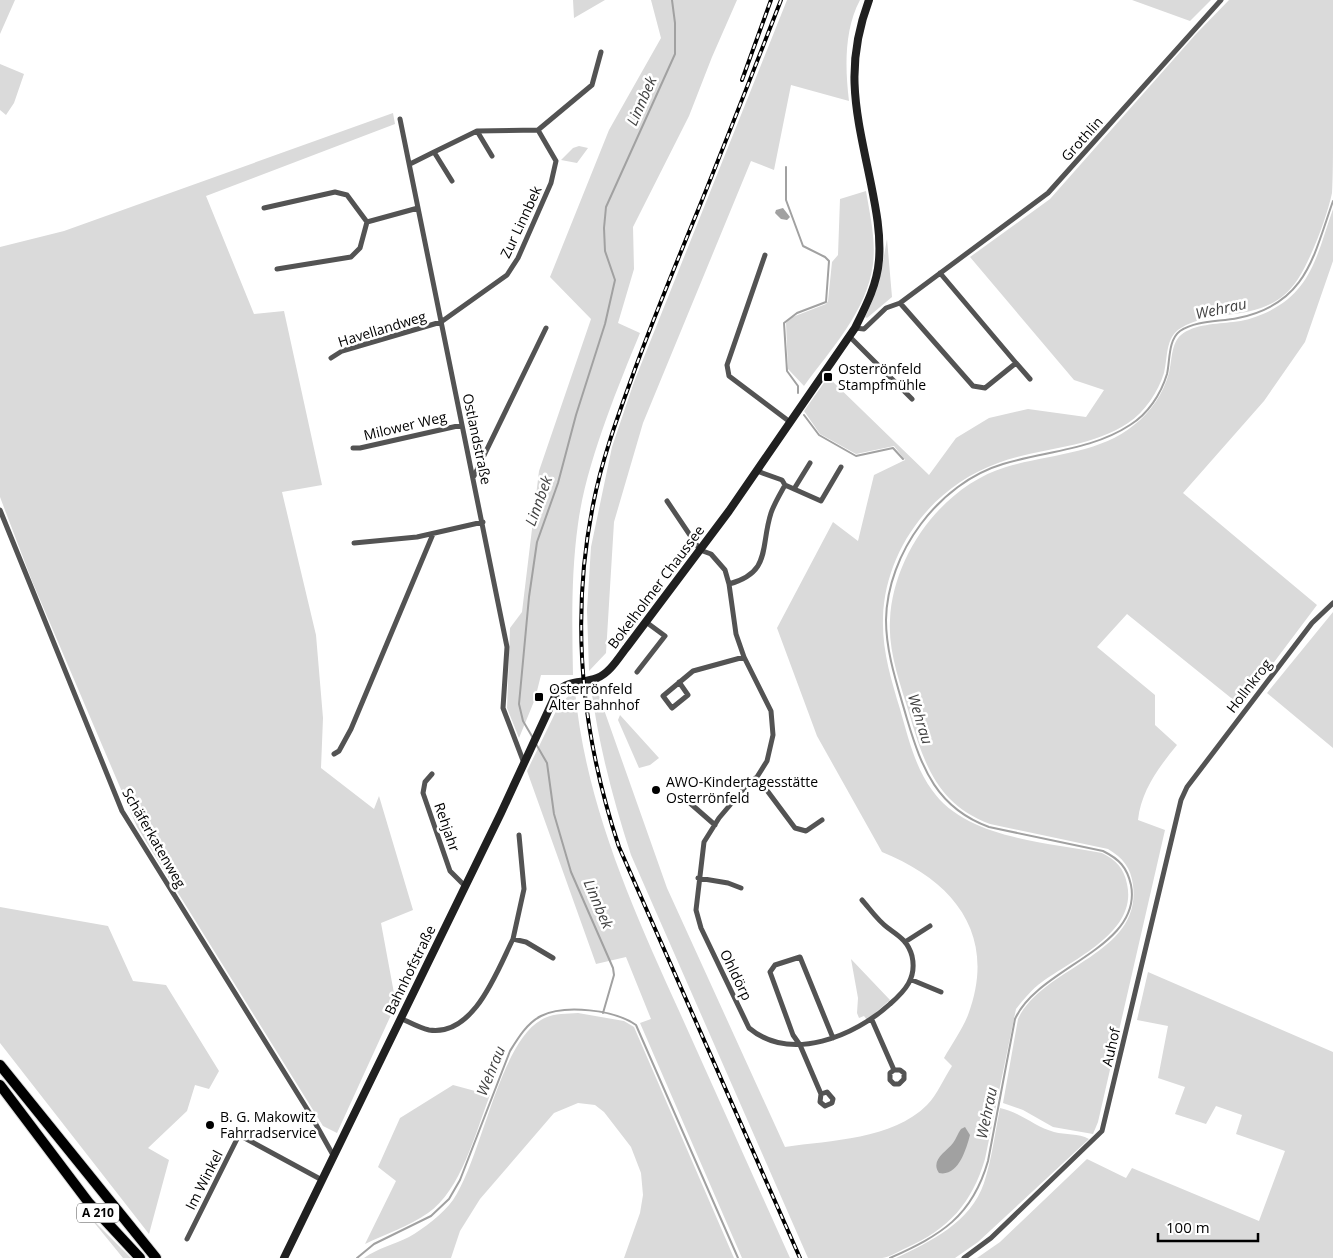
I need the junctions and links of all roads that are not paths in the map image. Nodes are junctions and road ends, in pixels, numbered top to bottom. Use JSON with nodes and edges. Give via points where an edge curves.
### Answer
{"nodes":[{"id":1,"x":869,"y":0,"type":"edge"},
{"id":2,"x":1221,"y":0,"type":"edge"},
{"id":3,"x":601,"y":52,"type":"dead end"},
{"id":4,"x":400,"y":119,"type":"dead end"},
{"id":5,"x":538,"y":130,"type":"junction"},
{"id":6,"x":477,"y":131,"type":"junction"},
{"id":7,"x":434,"y":152,"type":"junction"},
{"id":8,"x":492,"y":156,"type":"dead end"},
{"id":9,"x":410,"y":164,"type":"junction"},
{"id":10,"x":452,"y":181,"type":"dead end"},
{"id":11,"x":264,"y":208,"type":"dead end"},
{"id":12,"x":418,"y":208,"type":"junction"},
{"id":13,"x":367,"y":222,"type":"junction"},
{"id":14,"x":766,"y":255,"type":"dead end"},
{"id":15,"x":277,"y":269,"type":"dead end"},
{"id":16,"x":940,"y":273,"type":"junction"},
{"id":17,"x":900,"y":303,"type":"junction"},
{"id":18,"x":441,"y":322,"type":"junction"},
{"id":19,"x":546,"y":328,"type":"dead end"},
{"id":20,"x":856,"y":328,"type":"junction"},
{"id":21,"x":848,"y":339,"type":"junction"},
{"id":22,"x":331,"y":358,"type":"dead end"},
{"id":23,"x":1016,"y":362,"type":"junction"},
{"id":24,"x":1030,"y":379,"type":"dead end"},
{"id":25,"x":912,"y":399,"type":"dead end"},
{"id":26,"x":790,"y":422,"type":"junction"},
{"id":27,"x":462,"y":425,"type":"junction"},
{"id":28,"x":353,"y":448,"type":"dead end"},
{"id":29,"x":810,"y":462,"type":"dead end"},
{"id":30,"x":841,"y":467,"type":"dead end"},
{"id":31,"x":757,"y":471,"type":"junction"},
{"id":32,"x":474,"y":476,"type":"junction"},
{"id":33,"x":785,"y":485,"type":"junction"},
{"id":34,"x":794,"y":489,"type":"junction"},
{"id":35,"x":666,"y":501,"type":"dead end"},
{"id":36,"x":0,"y":510,"type":"edge"},
{"id":37,"x":483,"y":522,"type":"junction"},
{"id":38,"x":433,"y":534,"type":"junction"},
{"id":39,"x":354,"y":543,"type":"dead end"},
{"id":40,"x":700,"y":550,"type":"junction"},
{"id":41,"x":729,"y":584,"type":"junction"},
{"id":42,"x":1333,"y":604,"type":"edge"},
{"id":43,"x":646,"y":622,"type":"junction"},
{"id":44,"x":744,"y":657,"type":"junction"},
{"id":45,"x":637,"y":672,"type":"dead end"},
{"id":46,"x":679,"y":682,"type":"junction"},
{"id":47,"x":557,"y":692,"type":"joint"},
{"id":48,"x":337,"y":753,"type":"dead end"},
{"id":49,"x":524,"y":763,"type":"junction"},
{"id":50,"x":432,"y":774,"type":"dead end"},
{"id":51,"x":757,"y":777,"type":"junction"},
{"id":52,"x":1187,"y":787,"type":"joint"},
{"id":53,"x":683,"y":797,"type":"dead end"},
{"id":54,"x":822,"y":820,"type":"dead end"},
{"id":55,"x":715,"y":825,"type":"junction"},
{"id":56,"x":519,"y":835,"type":"dead end"},
{"id":57,"x":698,"y":878,"type":"junction"},
{"id":58,"x":464,"y":885,"type":"junction"},
{"id":59,"x":742,"y":888,"type":"dead end"},
{"id":60,"x":862,"y":900,"type":"dead end"},
{"id":61,"x":930,"y":926,"type":"dead end"},
{"id":62,"x":513,"y":939,"type":"junction"},
{"id":63,"x":905,"y":942,"type":"junction"},
{"id":64,"x":553,"y":958,"type":"dead end"},
{"id":65,"x":912,"y":980,"type":"junction"},
{"id":66,"x":941,"y":992,"type":"dead end"},
{"id":67,"x":400,"y":1018,"type":"junction"},
{"id":68,"x":872,"y":1020,"type":"junction"},
{"id":69,"x":833,"y":1038,"type":"junction"},
{"id":70,"x":800,"y":1045,"type":"junction"},
{"id":71,"x":0,"y":1065,"type":"edge"},
{"id":72,"x":894,"y":1070,"type":"dead end"},
{"id":73,"x":0,"y":1085,"type":"edge"},
{"id":74,"x":821,"y":1094,"type":"dead end"},
{"id":75,"x":333,"y":1155,"type":"junction"},
{"id":76,"x":322,"y":1180,"type":"junction"},
{"id":77,"x":187,"y":1239,"type":"dead end"},
{"id":78,"x":140,"y":1258,"type":"edge"},
{"id":79,"x":156,"y":1258,"type":"edge"},
{"id":80,"x":284,"y":1258,"type":"edge"},
{"id":81,"x":964,"y":1258,"type":"edge"}],
"edges":[{"from":1,"to":20,"type":"main road","name":"Bokelholmer Chaussee","via":[[858,34],[854,89],[878,217],[880,247],[873,288]]},
{"from":2,"to":16,"type":"street","name":"Grothlin","via":[[1048,193]]},
{"from":3,"to":5,"type":"street","via":[[592,85]]},
{"from":4,"to":9,"type":"street","name":"Ostlandstraße"},
{"from":5,"to":6,"type":"street"},
{"from":5,"to":18,"type":"street","name":"Zur Linnbek","via":[[556,161],[551,183],[518,258],[507,275]]},
{"from":6,"to":7,"type":"street"},
{"from":6,"to":8,"type":"street"},
{"from":7,"to":9,"type":"street"},
{"from":7,"to":10,"type":"street"},
{"from":9,"to":12,"type":"street","name":"Ostlandstraße"},
{"from":11,"to":13,"type":"street","via":[[335,192],[348,195]]},
{"from":12,"to":13,"type":"street"},
{"from":12,"to":18,"type":"street","name":"Ostlandstraße"},
{"from":13,"to":15,"type":"street","via":[[360,248],[351,258]]},
{"from":14,"to":26,"type":"street","via":[[727,365],[729,376]]},
{"from":16,"to":17,"type":"street","name":"Grothlin"},
{"from":16,"to":23,"type":"street"},
{"from":17,"to":20,"type":"street","name":"Grothlin","via":[[886,308],[864,329]]},
{"from":17,"to":23,"type":"street","via":[[974,386],[984,388]]},
{"from":18,"to":22,"type":"street","name":"Havellandweg","via":[[342,351]]},
{"from":18,"to":27,"type":"street","name":"Ostlandstraße"},
{"from":19,"to":32,"type":"street"},
{"from":20,"to":21,"type":"main road","name":"Bokelholmer Chaussee"},
{"from":21,"to":25,"type":"street"},
{"from":21,"to":26,"type":"main road","name":"Bokelholmer Chaussee"},
{"from":23,"to":24,"type":"street"},
{"from":26,"to":31,"type":"main road","name":"Bokelholmer Chaussee"},
{"from":27,"to":28,"type":"street","name":"Milower Weg"},
{"from":27,"to":32,"type":"street","name":"Ostlandstraße"},
{"from":29,"to":34,"type":"street"},
{"from":30,"to":34,"type":"street","via":[[821,501]]},
{"from":31,"to":33,"type":"street","via":[[782,480]]},
{"from":31,"to":40,"type":"main road","name":"Bokelholmer Chaussee"},
{"from":32,"to":37,"type":"street","name":"Ostlandstraße"},
{"from":33,"to":34,"type":"street"},
{"from":33,"to":41,"type":"street","via":[[771,512],[760,564],[750,576]]},
{"from":35,"to":40,"type":"street","name":"Ohldörp"},
{"from":36,"to":75,"type":"street","name":"Schäferkatenweg","via":[[122,811]]},
{"from":37,"to":38,"type":"street"},
{"from":37,"to":49,"type":"street","name":"Ostlandstraße","via":[[506,647],[503,708]]},
{"from":38,"to":39,"type":"street"},
{"from":38,"to":48,"type":"street","via":[[351,730]]},
{"from":40,"to":41,"type":"street","name":"Ohldörp","via":[[711,554],[724,570]]},
{"from":40,"to":43,"type":"main road","name":"Bokelholmer Chaussee"},
{"from":41,"to":44,"type":"street","name":"Ohldörp","via":[[736,634]]},
{"from":42,"to":52,"type":"street","name":"Hollnkrog","via":[[1312,623]]},
{"from":43,"to":45,"type":"street","via":[[665,636]]},
{"from":43,"to":47,"type":"main road","name":"Bokelholmer Chaussee","via":[[604,674],[596,679],[570,683]]},
{"from":44,"to":46,"type":"street","via":[[693,671]]},
{"from":44,"to":51,"type":"street","name":"Ohldörp","via":[[768,705],[773,735],[767,760]]},
{"from":46,"to":46,"type":"street","via":[[663,696],[672,708],[688,695]]},
{"from":47,"to":49,"type":"main road","name":"Bahnhofstraße"},
{"from":49,"to":58,"type":"main road","name":"Bahnhofstraße"},
{"from":50,"to":58,"type":"street","name":"Rehjahr","via":[[425,782],[423,793],[450,871]]},
{"from":51,"to":54,"type":"street","via":[[795,828],[806,831]]},
{"from":51,"to":55,"type":"street","name":"Ohldörp","via":[[746,785]]},
{"from":52,"to":81,"type":"street","name":"Auhof","via":[[1175,820],[1102,1131],[991,1238]]},
{"from":53,"to":55,"type":"street"},
{"from":55,"to":57,"type":"street","name":"Ohldörp","via":[[704,842]]},
{"from":56,"to":62,"type":"street","via":[[524,889]]},
{"from":57,"to":59,"type":"street","via":[[728,882]]},
{"from":57,"to":70,"type":"street","name":"Ohldörp","via":[[696,910],[701,928],[749,1028],[758,1036],[772,1041]]},
{"from":58,"to":67,"type":"main road","name":"Bahnhofstraße"},
{"from":60,"to":63,"type":"street","via":[[887,928],[897,932]]},
{"from":61,"to":63,"type":"street"},
{"from":62,"to":64,"type":"street","via":[[526,942]]},
{"from":62,"to":67,"type":"street","via":[[487,992],[461,1021],[451,1027],[428,1030]]},
{"from":63,"to":65,"type":"street","via":[[912,956]]},
{"from":65,"to":66,"type":"street"},
{"from":65,"to":68,"type":"street","name":"Ohldörp","via":[[904,992]]},
{"from":67,"to":75,"type":"main road","name":"Bahnhofstraße"},
{"from":68,"to":69,"type":"street","name":"Ohldörp","via":[[850,1033]]},
{"from":68,"to":72,"type":"street"},
{"from":69,"to":70,"type":"street","name":"Ohldörp"},
{"from":69,"to":70,"type":"street","via":[[800,957],[776,965],[770,972]]},
{"from":70,"to":74,"type":"street"},
{"from":71,"to":79,"type":"highway","number":"A 210"},
{"from":73,"to":78,"type":"highway","number":"A 210","via":[[89,1203]]},
{"from":75,"to":76,"type":"main road","name":"Bahnhofstraße"},
{"from":76,"to":77,"type":"street","name":"Im Winkel","via":[[239,1135]]},
{"from":76,"to":80,"type":"main road","name":"Bahnhofstraße"}]}
